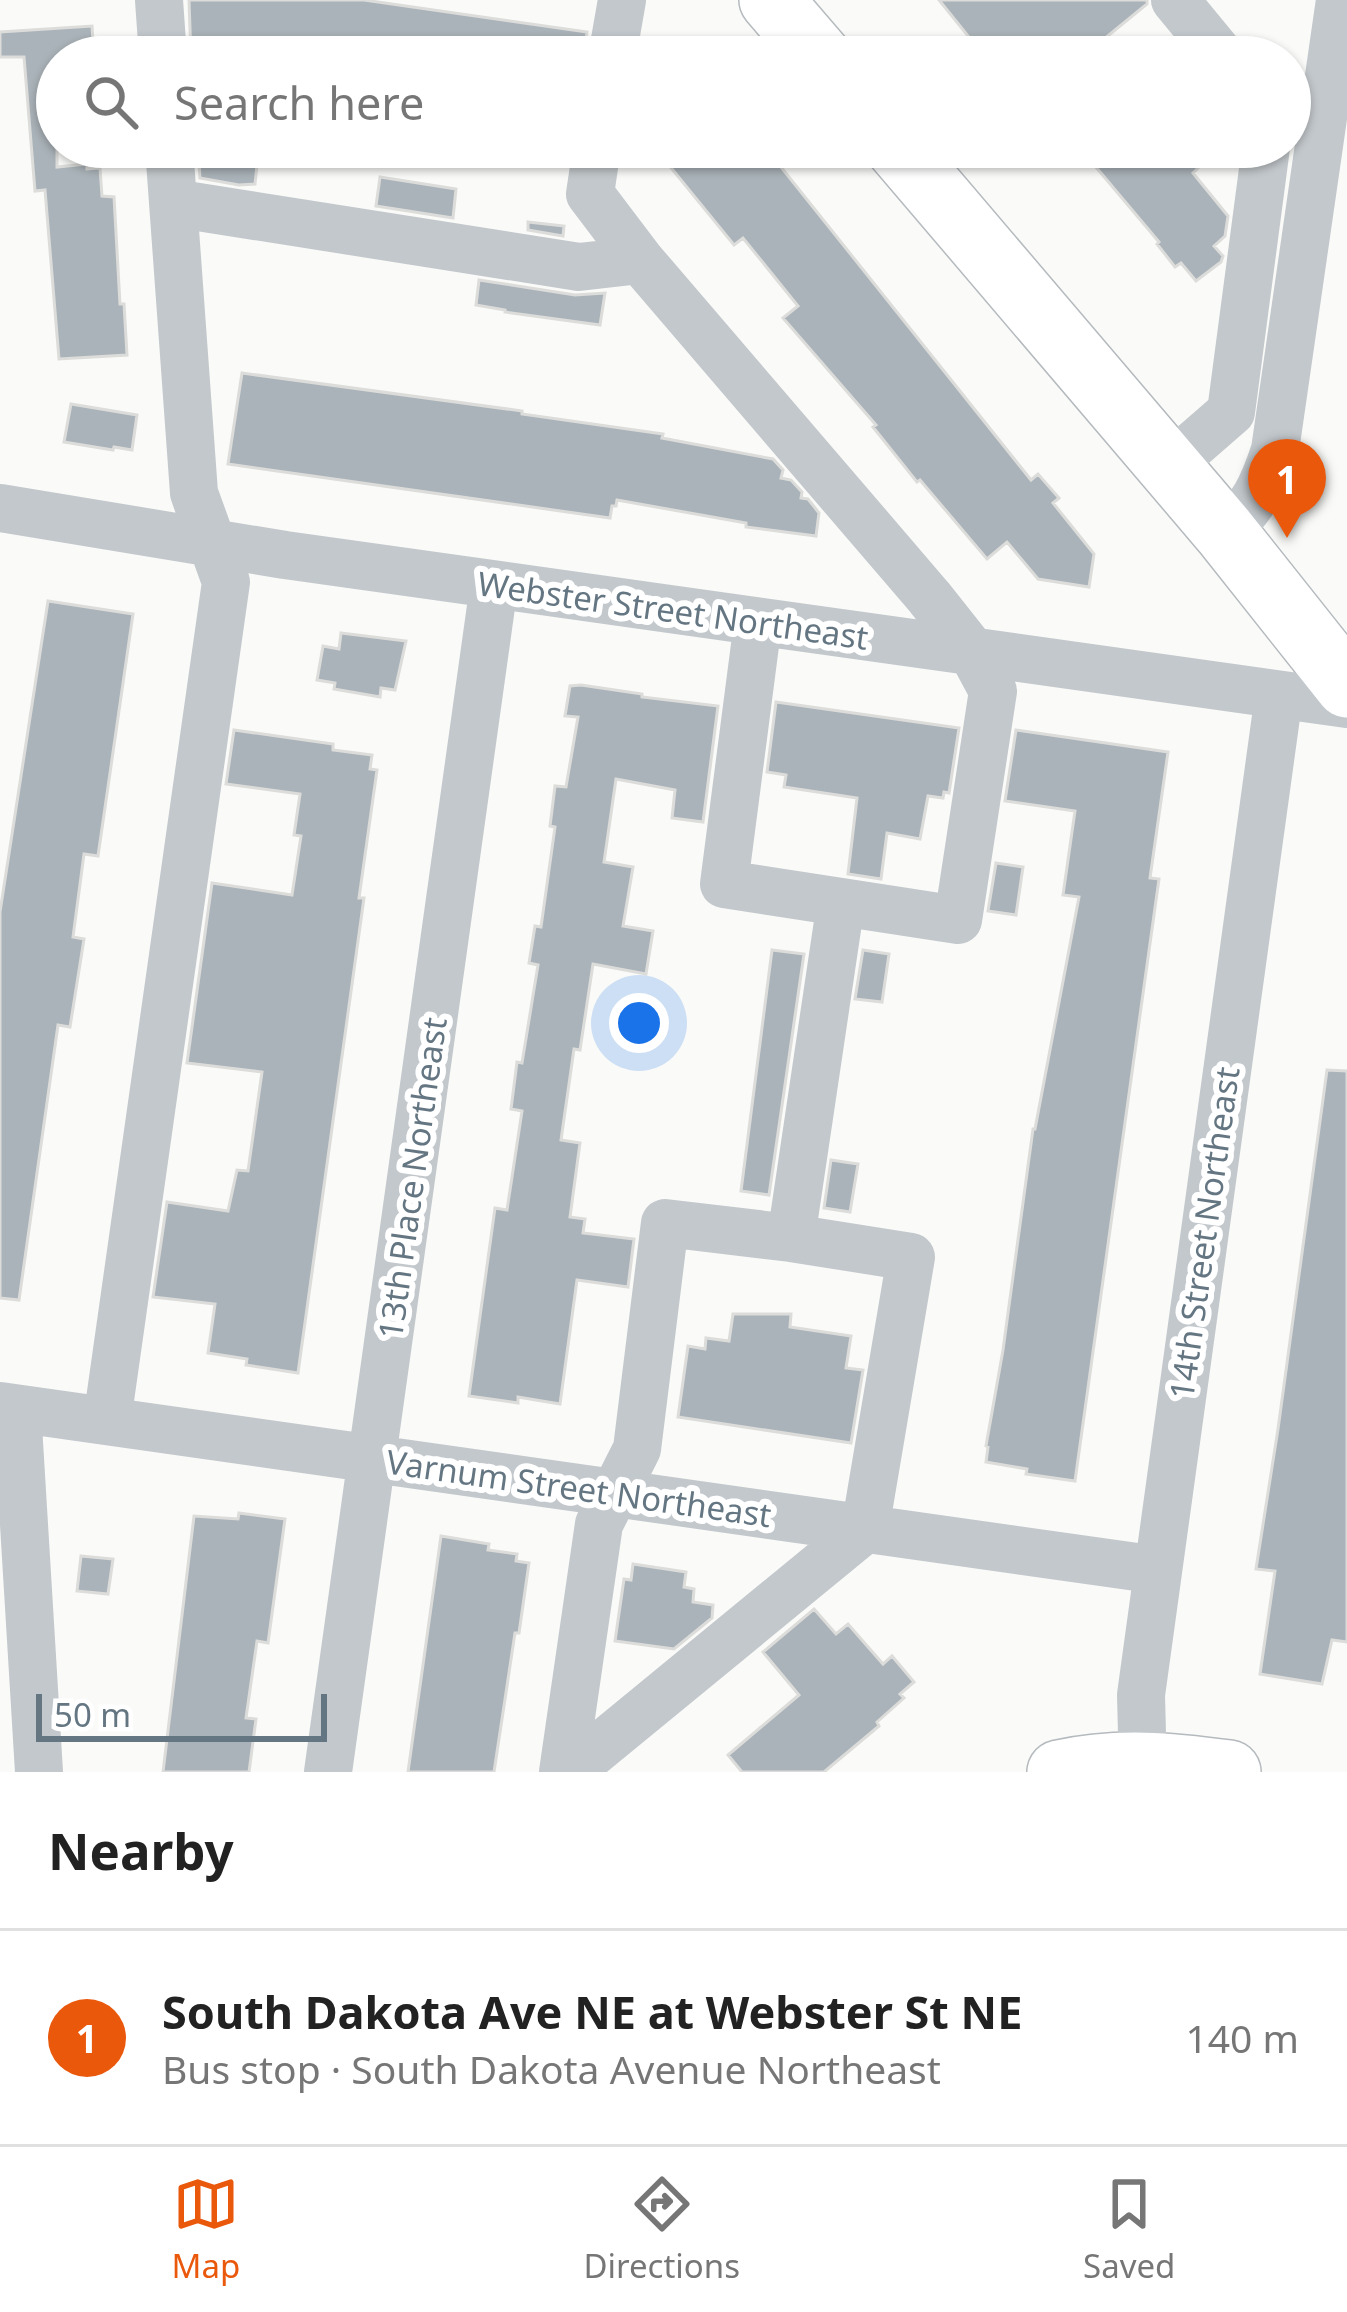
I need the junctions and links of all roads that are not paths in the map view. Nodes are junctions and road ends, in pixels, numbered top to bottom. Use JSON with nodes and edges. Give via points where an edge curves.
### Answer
{"nodes":[{"id":1,"x":158,"y":0,"type":"edge"},
{"id":2,"x":622,"y":0,"type":"edge"},
{"id":3,"x":771,"y":0,"type":"edge"},
{"id":4,"x":1175,"y":0,"type":"edge"},
{"id":5,"x":1340,"y":0,"type":"edge"},
{"id":6,"x":161,"y":36,"type":"edge"},
{"id":7,"x":616,"y":36,"type":"edge"},
{"id":8,"x":802,"y":36,"type":"edge"},
{"id":9,"x":1205,"y":36,"type":"edge"},
{"id":10,"x":171,"y":168,"type":"edge"},
{"id":11,"x":594,"y":168,"type":"edge"},
{"id":12,"x":915,"y":168,"type":"edge"},
{"id":13,"x":1262,"y":168,"type":"edge"},
{"id":14,"x":173,"y":202,"type":"junction"},
{"id":15,"x":640,"y":260,"type":"junction"},
{"id":16,"x":1231,"y":412,"type":"junction"},
{"id":17,"x":1275,"y":450,"type":"junction"},
{"id":18,"x":1169,"y":466,"type":"junction"},
{"id":19,"x":0,"y":508,"type":"edge"},
{"id":20,"x":1224,"y":531,"type":"junction"},
{"id":21,"x":212,"y":542,"type":"junction"},
{"id":22,"x":494,"y":585,"type":"junction"},
{"id":23,"x":758,"y":622,"type":"junction"},
{"id":24,"x":971,"y":650,"type":"junction"},
{"id":25,"x":1347,"y":686,"type":"edge"},
{"id":26,"x":1280,"y":695,"type":"junction"},
{"id":27,"x":1347,"y":704,"type":"edge"},
{"id":28,"x":841,"y":902,"type":"junction"},
{"id":29,"x":791,"y":1238,"type":"junction"},
{"id":30,"x":9,"y":1408,"type":"edge"},
{"id":31,"x":107,"y":1421,"type":"junction"},
{"id":32,"x":373,"y":1460,"type":"junction"},
{"id":33,"x":614,"y":1492,"type":"junction"},
{"id":34,"x":865,"y":1528,"type":"junction"},
{"id":35,"x":1158,"y":1570,"type":"junction"},
{"id":36,"x":1143,"y":1768,"type":"edge"},
{"id":37,"x":39,"y":1772,"type":"edge"},
{"id":38,"x":328,"y":1772,"type":"edge"},
{"id":39,"x":566,"y":1772,"type":"edge"},
{"id":40,"x":1059,"y":1772,"type":"edge"},
{"id":41,"x":1229,"y":1772,"type":"edge"}],
"edges":[{"from":1,"to":6,"type":"street"},
{"from":2,"to":7,"type":"street"},
{"from":3,"to":8,"type":"main road"},
{"from":4,"to":9,"type":"street"},
{"from":5,"to":17,"type":"street"},
{"from":10,"to":14,"type":"street"},
{"from":11,"to":15,"type":"street","via":[[590,194]]},
{"from":12,"to":18,"type":"main road"},
{"from":13,"to":16,"type":"street"},
{"from":14,"to":15,"type":"street","via":[[579,268]]},
{"from":14,"to":21,"type":"street","via":[[194,493]]},
{"from":15,"to":24,"type":"street"},
{"from":16,"to":17,"type":"street"},
{"from":16,"to":18,"type":"street"},
{"from":17,"to":20,"type":"street","via":[[1252,504]]},
{"from":18,"to":20,"type":"main road"},
{"from":19,"to":21,"type":"street","name":"Webster Street Northeast"},
{"from":20,"to":25,"type":"main road"},
{"from":21,"to":22,"type":"street","name":"Webster Street Northeast"},
{"from":21,"to":31,"type":"street","via":[[226,582]]},
{"from":22,"to":23,"type":"street","name":"Webster Street Northeast"},
{"from":22,"to":32,"type":"street","name":"13th Place Northeast"},
{"from":23,"to":24,"type":"street","name":"Webster Street Northeast"},
{"from":23,"to":28,"type":"street","via":[[724,884]]},
{"from":24,"to":26,"type":"street","name":"Webster Street Northeast"},
{"from":24,"to":28,"type":"street","via":[[993,691],[958,920]]},
{"from":26,"to":27,"type":"street","name":"Webster Street Northeast"},
{"from":26,"to":35,"type":"street","name":"14th Street Northeast"},
{"from":28,"to":29,"type":"street"},
{"from":29,"to":33,"type":"street","via":[[665,1222],[637,1449]]},
{"from":29,"to":34,"type":"street","via":[[911,1257]]},
{"from":30,"to":31,"type":"street","name":"Varnum Street Northeast"},
{"from":30,"to":37,"type":"street"},
{"from":31,"to":32,"type":"street","name":"Varnum Street Northeast"},
{"from":32,"to":33,"type":"street","name":"Varnum Street Northeast"},
{"from":32,"to":38,"type":"street","name":"13th Place Northeast"},
{"from":33,"to":34,"type":"street","name":"Varnum Street Northeast"},
{"from":33,"to":39,"type":"street","via":[[599,1524]]},
{"from":34,"to":35,"type":"street","name":"Varnum Street Northeast"},
{"from":34,"to":39,"type":"street"},
{"from":35,"to":36,"type":"street","name":"14th Street Northeast","via":[[1141,1695]]},
{"from":36,"to":40,"type":"main road","via":[[1118,1763]]},
{"from":36,"to":41,"type":"main road"}]}
